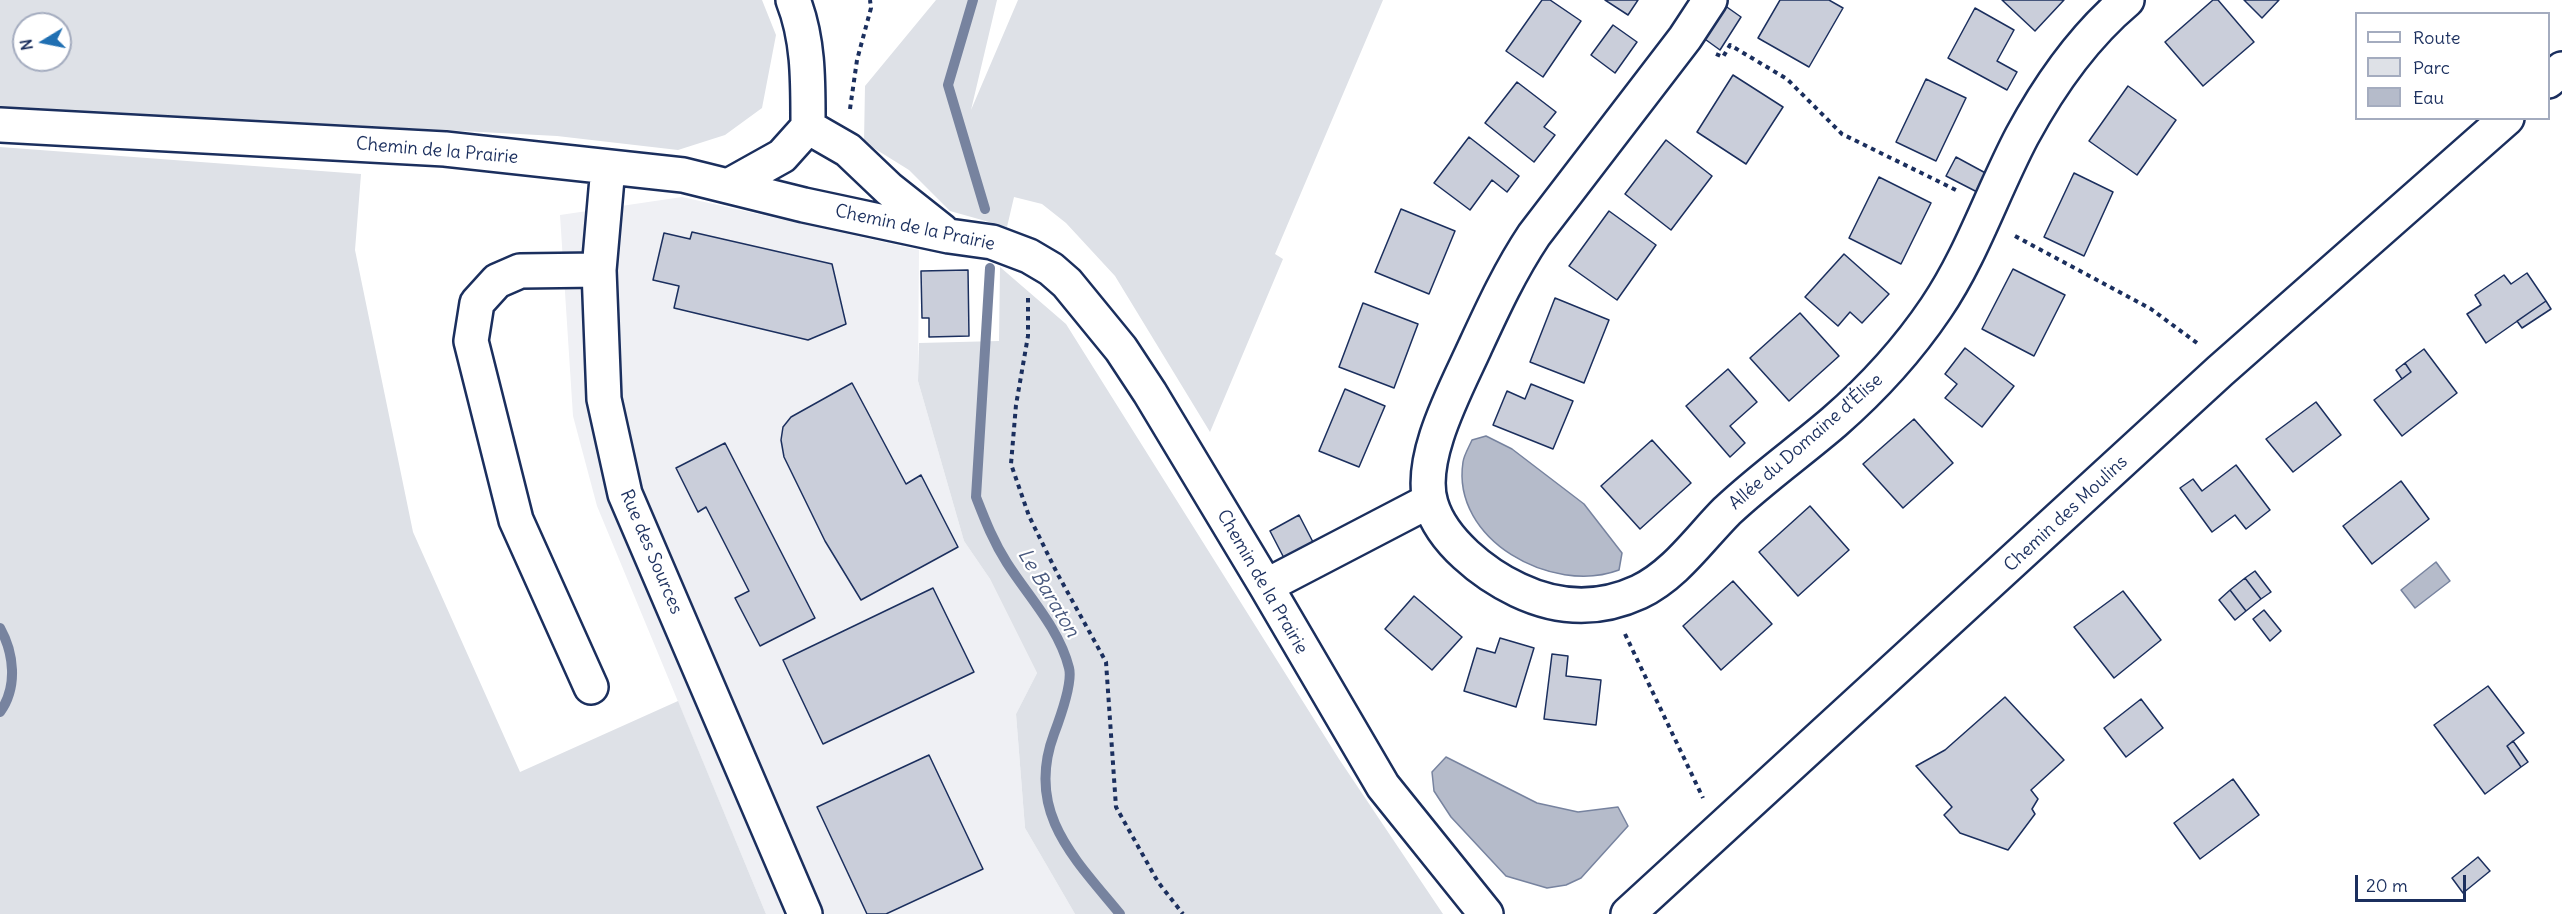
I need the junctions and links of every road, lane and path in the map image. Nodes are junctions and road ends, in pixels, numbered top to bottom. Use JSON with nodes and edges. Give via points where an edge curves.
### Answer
{"nodes":[{"id":1,"x":793,"y":0,"type":"edge"},
{"id":2,"x":870,"y":0,"type":"edge"},
{"id":3,"x":1710,"y":0,"type":"edge"},
{"id":4,"x":2127,"y":0,"type":"edge"},
{"id":5,"x":2562,"y":69,"type":"edge"},
{"id":6,"x":2550,"y":79,"type":"edge"},
{"id":7,"x":2505,"y":120,"type":"edge"},
{"id":8,"x":0,"y":125,"type":"edge"},
{"id":9,"x":808,"y":127,"type":"junction"},
{"id":10,"x":836,"y":143,"type":"junction"},
{"id":11,"x":608,"y":167,"type":"junction"},
{"id":12,"x":730,"y":185,"type":"junction"},
{"id":13,"x":949,"y":236,"type":"junction"},
{"id":14,"x":1029,"y":256,"type":"junction"},
{"id":15,"x":599,"y":270,"type":"junction"},
{"id":16,"x":1430,"y":501,"type":"junction"},
{"id":17,"x":1266,"y":586,"type":"junction"},
{"id":18,"x":1610,"y":602,"type":"junction"},
{"id":19,"x":591,"y":687,"type":"dead end"},
{"id":20,"x":1719,"y":831,"type":"junction"},
{"id":21,"x":805,"y":914,"type":"edge"},
{"id":22,"x":1183,"y":914,"type":"edge"},
{"id":23,"x":1486,"y":914,"type":"edge"},
{"id":24,"x":1628,"y":914,"type":"edge"}],
"edges":[{"from":1,"to":9,"type":"street","via":[[807,68]]},
{"from":2,"to":10,"type":"path","via":[[849,112]]},
{"from":3,"to":16,"type":"street","name":"Allée du Domaine d'Élise","via":[[1513,267],[1444,414],[1428,470]]},
{"from":4,"to":18,"type":"street","name":"Allée du Domaine d'Élise","via":[[2083,45],[2049,90],[2021,138],[1967,254],[1911,344],[1875,384],[1728,511],[1662,578],[1639,592]]},
{"from":5,"to":6,"type":"street"},
{"from":7,"to":20,"type":"street","name":"Chemin des Moulins","via":[[2220,371]]},
{"from":8,"to":11,"type":"street","name":"Chemin de la Prairie","via":[[445,149]]},
{"from":9,"to":10,"type":"street"},
{"from":9,"to":12,"type":"street","via":[[782,156]]},
{"from":10,"to":13,"type":"street"},
{"from":11,"to":12,"type":"street","name":"Chemin de la Prairie","via":[[683,175]]},
{"from":11,"to":15,"type":"street","name":"Rue des Sources"},
{"from":12,"to":13,"type":"street","name":"Chemin de la Prairie"},
{"from":13,"to":14,"type":"street","name":"Chemin de la Prairie","via":[[992,242]]},
{"from":14,"to":17,"type":"street","name":"Chemin de la Prairie","via":[[1067,283],[1121,349]]},
{"from":14,"to":22,"type":"path","via":[[1028,336],[1011,464],[1038,535],[1106,662],[1116,807],[1158,882]]},
{"from":15,"to":19,"type":"street","via":[[520,271],[497,281],[477,303],[471,341],[516,520]]},
{"from":15,"to":21,"type":"street","name":"Rue des Sources","via":[[604,399],[625,494]]},
{"from":16,"to":17,"type":"street"},
{"from":16,"to":18,"type":"street","name":"Allée du Domaine d'Élise","via":[[1453,541],[1484,571],[1514,589],[1546,603],[1578,606]]},
{"from":17,"to":23,"type":"street","name":"Chemin de la Prairie","via":[[1383,786]]},
{"from":18,"to":20,"type":"path"},
{"from":20,"to":24,"type":"street","name":"Chemin des Moulins"}]}
